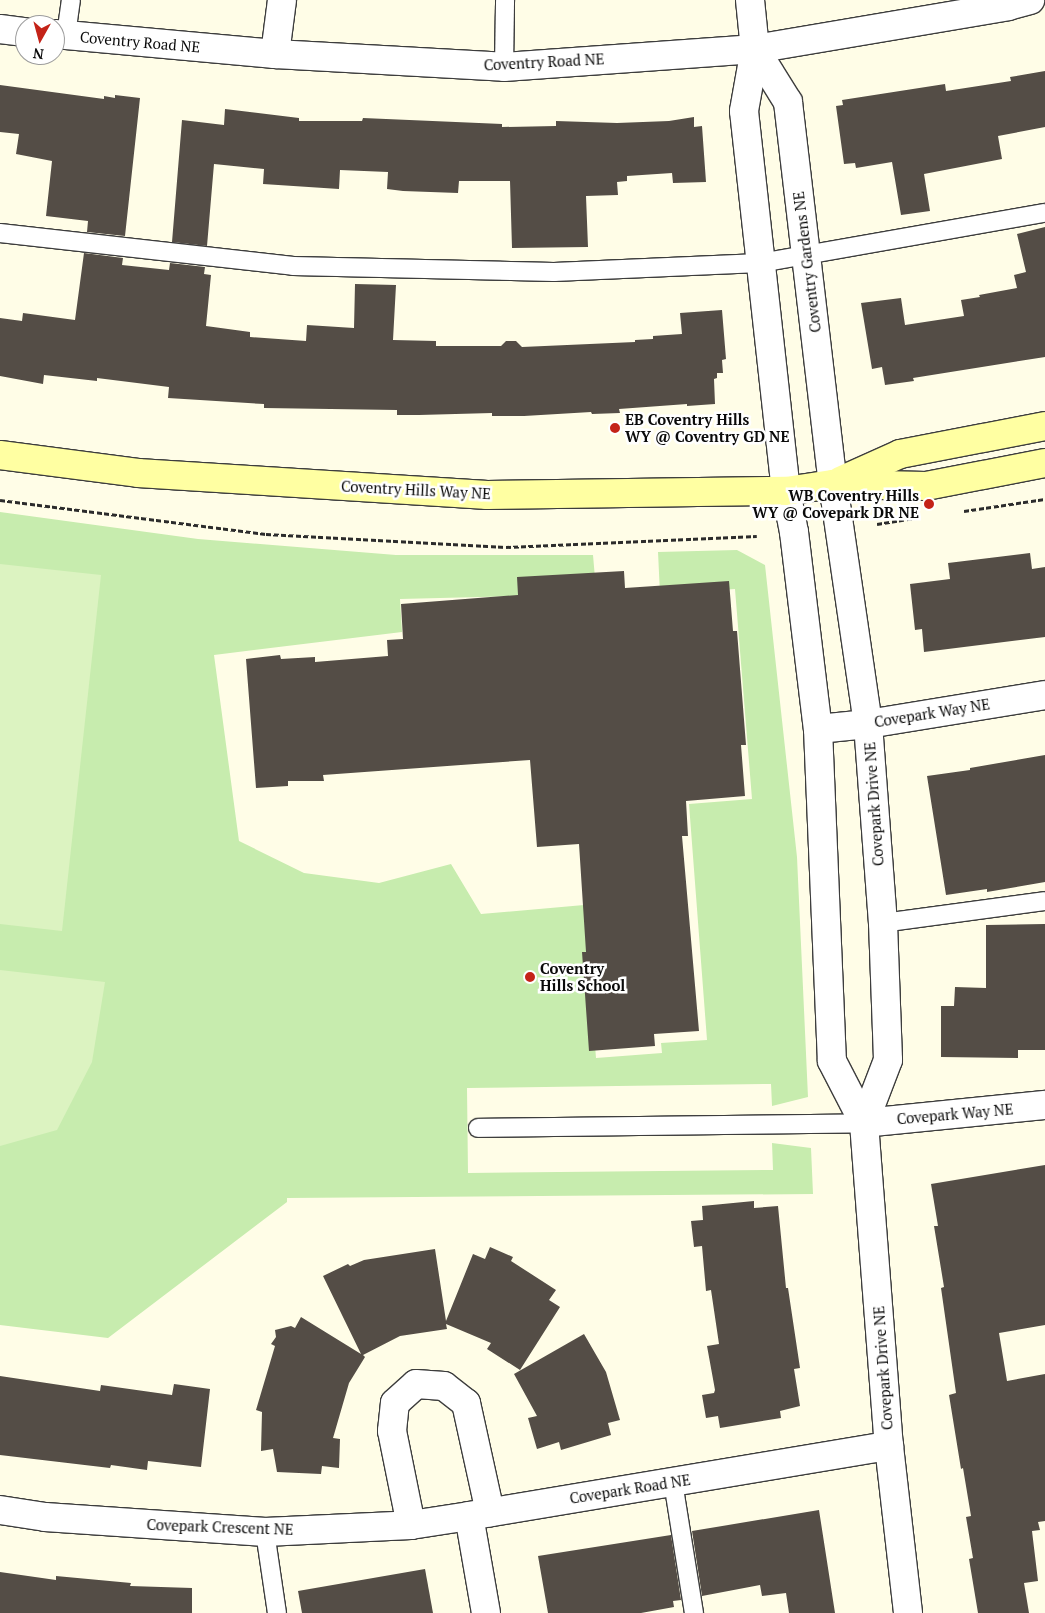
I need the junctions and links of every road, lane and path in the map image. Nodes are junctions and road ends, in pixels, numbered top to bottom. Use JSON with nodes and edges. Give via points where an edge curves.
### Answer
{"nodes":[{"id":1,"x":71,"y":0,"type":"edge"},
{"id":2,"x":282,"y":0,"type":"edge"},
{"id":3,"x":505,"y":0,"type":"edge"},
{"id":4,"x":750,"y":0,"type":"edge"},
{"id":5,"x":1015,"y":2,"type":"edge"},
{"id":6,"x":65,"y":21,"type":"edge"},
{"id":7,"x":0,"y":29,"type":"edge"},
{"id":8,"x":15,"y":31,"type":"edge"},
{"id":9,"x":65,"y":35,"type":"edge"},
{"id":10,"x":755,"y":49,"type":"junction"},
{"id":11,"x":275,"y":54,"type":"junction"},
{"id":12,"x":504,"y":67,"type":"junction"},
{"id":13,"x":1045,"y":213,"type":"edge"},
{"id":14,"x":0,"y":233,"type":"edge"},
{"id":15,"x":807,"y":256,"type":"junction"},
{"id":16,"x":760,"y":262,"type":"junction"},
{"id":17,"x":1045,"y":426,"type":"edge"},
{"id":18,"x":0,"y":455,"type":"edge"},
{"id":19,"x":1045,"y":463,"type":"edge"},
{"id":20,"x":833,"y":484,"type":"junction"},
{"id":21,"x":786,"y":491,"type":"junction"},
{"id":22,"x":0,"y":500,"type":"edge"},
{"id":23,"x":757,"y":536,"type":"dead end"},
{"id":24,"x":1045,"y":695,"type":"edge"},
{"id":25,"x":868,"y":724,"type":"junction"},
{"id":26,"x":818,"y":730,"type":"junction"},
{"id":27,"x":1045,"y":901,"type":"edge"},
{"id":28,"x":883,"y":923,"type":"junction"},
{"id":29,"x":1045,"y":1105,"type":"edge"},
{"id":30,"x":864,"y":1123,"type":"junction"},
{"id":31,"x":478,"y":1128,"type":"dead end"},
{"id":32,"x":888,"y":1446,"type":"junction"},
{"id":33,"x":673,"y":1482,"type":"junction"},
{"id":34,"x":0,"y":1510,"type":"edge"},
{"id":35,"x":480,"y":1514,"type":"junction"},
{"id":36,"x":411,"y":1525,"type":"junction"},
{"id":37,"x":265,"y":1532,"type":"junction"},
{"id":38,"x":277,"y":1613,"type":"edge"},
{"id":39,"x":486,"y":1613,"type":"edge"},
{"id":40,"x":694,"y":1613,"type":"edge"},
{"id":41,"x":908,"y":1613,"type":"edge"}],
"edges":[{"from":1,"to":6,"type":"lane"},
{"from":2,"to":11,"type":"street"},
{"from":3,"to":12,"type":"lane"},
{"from":4,"to":10,"type":"street","name":"Coventry Gardens NE"},
{"from":5,"to":10,"type":"street","name":"Coventry Road NE"},
{"from":7,"to":8,"type":"street"},
{"from":9,"to":11,"type":"street","name":"Coventry Road NE"},
{"from":10,"to":12,"type":"street","name":"Coventry Road NE"},
{"from":10,"to":15,"type":"street","name":"Coventry Gardens NE","via":[[788,102]]},
{"from":10,"to":16,"type":"street","name":"Coventry Gardens NE","via":[[744,111]]},
{"from":11,"to":12,"type":"street","name":"Coventry Road NE"},
{"from":13,"to":15,"type":"lane"},
{"from":14,"to":16,"type":"lane","via":[[293,266],[554,272]]},
{"from":15,"to":16,"type":"lane"},
{"from":15,"to":20,"type":"street","name":"Coventry Gardens NE"},
{"from":16,"to":21,"type":"street","name":"Coventry Gardens NE"},
{"from":17,"to":20,"type":"street","name":"Coventry Hills Way NE","via":[[900,454]]},
{"from":18,"to":21,"type":"street","name":"Coventry Hills Way NE","via":[[138,473],[487,495]]},
{"from":19,"to":20,"type":"street","name":"Coventry Hills Way NE","via":[[926,486]]},
{"from":20,"to":21,"type":"street","name":"Coventry Hills Way NE"},
{"from":20,"to":25,"type":"street","name":"Covepark Drive NE"},
{"from":21,"to":26,"type":"street","name":"Covepark Drive NE"},
{"from":22,"to":23,"type":"path","via":[[266,534],[506,547]]},
{"from":24,"to":25,"type":"street","name":"Covepark Way NE"},
{"from":25,"to":26,"type":"street","name":"Covepark Way NE"},
{"from":25,"to":28,"type":"street","name":"Covepark Drive NE"},
{"from":26,"to":30,"type":"street","name":"Covepark Drive NE","via":[[832,1061]]},
{"from":27,"to":28,"type":"lane"},
{"from":28,"to":30,"type":"street","name":"Covepark Drive NE","via":[[888,1060]]},
{"from":29,"to":30,"type":"street","name":"Covepark Way NE"},
{"from":30,"to":31,"type":"lane"},
{"from":30,"to":32,"type":"street","name":"Covepark Drive NE"},
{"from":32,"to":33,"type":"street","name":"Covepark Road NE"},
{"from":32,"to":41,"type":"street","name":"Covepark Drive NE"},
{"from":33,"to":35,"type":"street","name":"Covepark Road NE"},
{"from":33,"to":40,"type":"lane"},
{"from":34,"to":37,"type":"street","name":"Covepark Crescent NE","via":[[46,1517]]},
{"from":35,"to":36,"type":"street","name":"Covepark Crescent NE"},
{"from":35,"to":36,"type":"street","via":[[466,1403],[444,1386],[416,1384],[395,1403],[392,1431]]},
{"from":35,"to":39,"type":"street"},
{"from":36,"to":37,"type":"street","name":"Covepark Crescent NE"},
{"from":37,"to":38,"type":"lane"}]}
